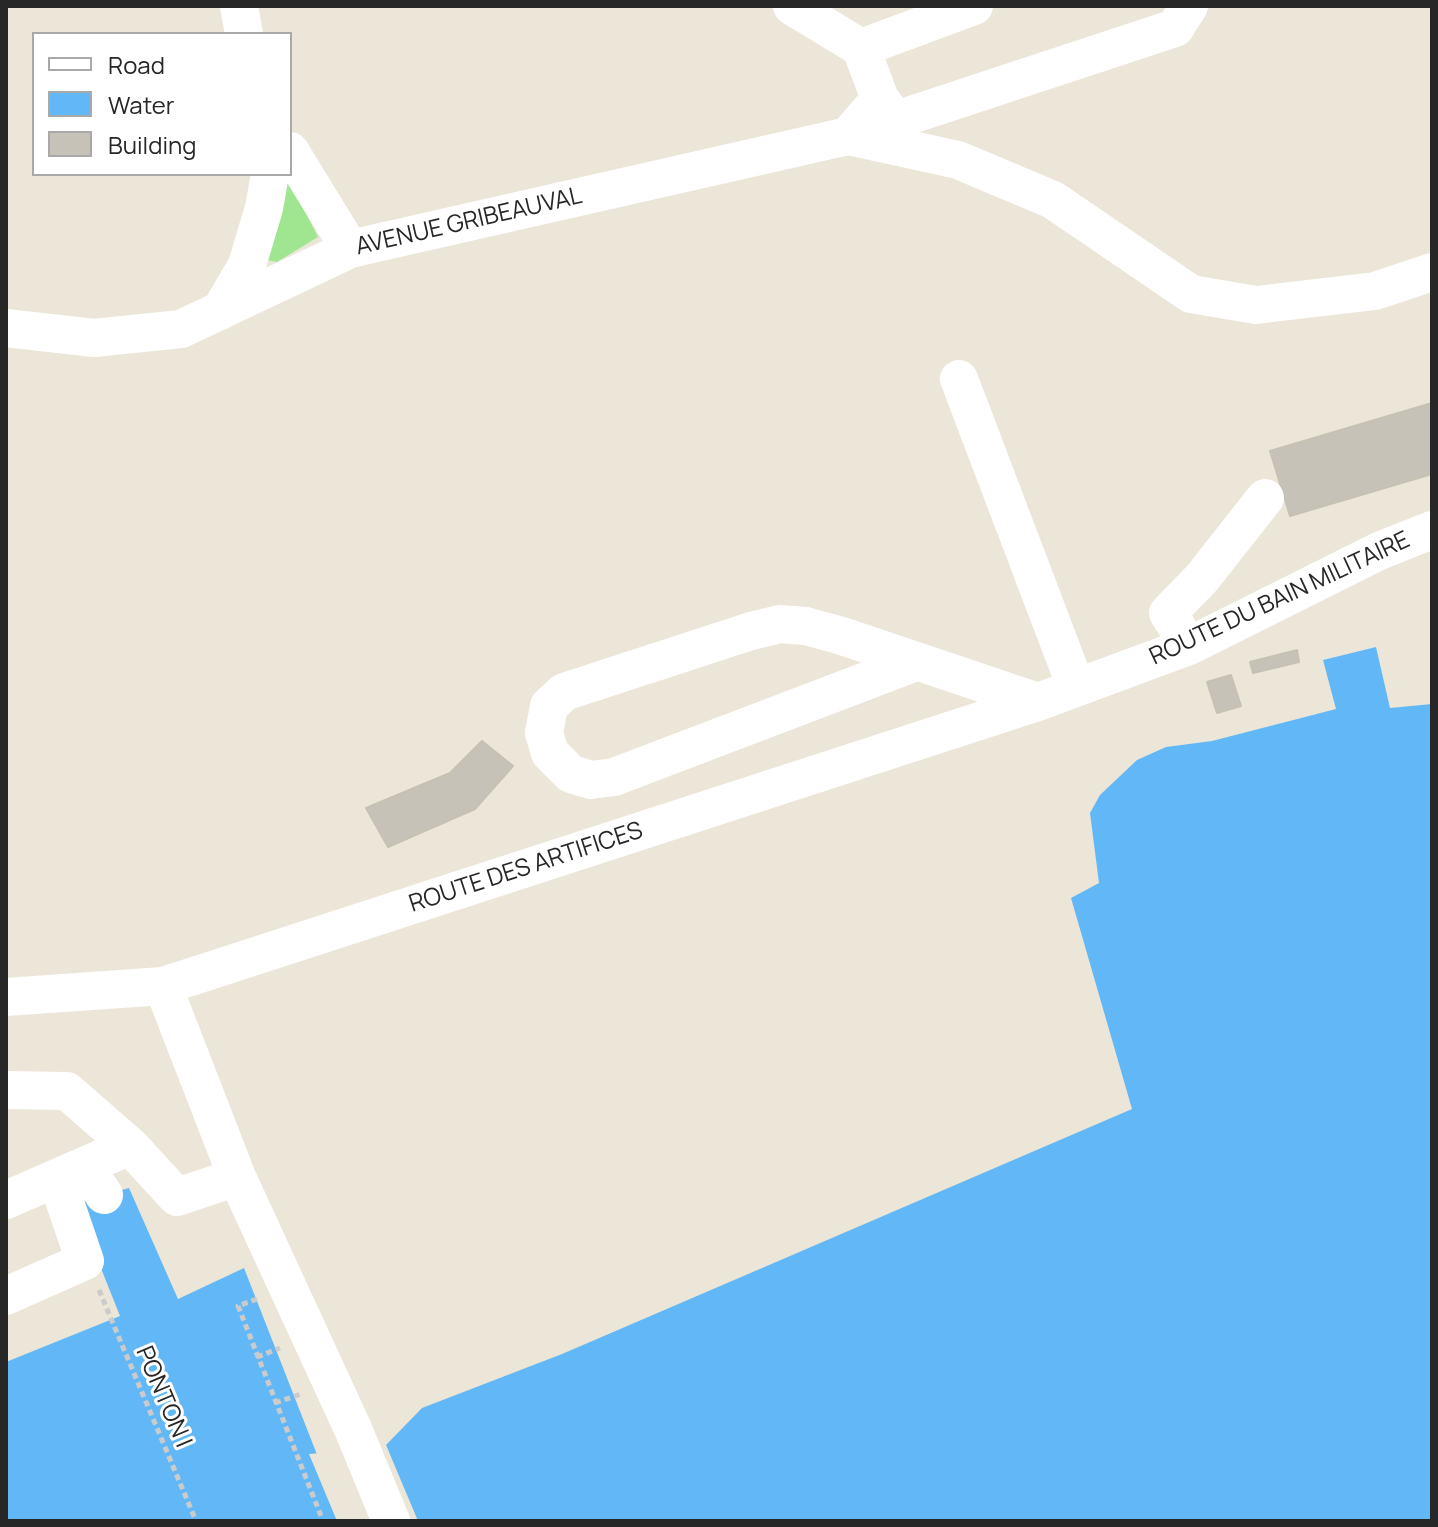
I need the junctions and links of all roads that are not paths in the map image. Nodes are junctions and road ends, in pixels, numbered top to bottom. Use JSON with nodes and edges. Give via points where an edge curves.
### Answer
{"nodes":[{"id":1,"x":239,"y":6,"type":"edge"},
{"id":2,"x":792,"y":6,"type":"edge"},
{"id":3,"x":974,"y":6,"type":"edge"},
{"id":4,"x":1189,"y":6,"type":"edge"},
{"id":5,"x":244,"y":32,"type":"edge"},
{"id":6,"x":861,"y":48,"type":"junction"},
{"id":7,"x":880,"y":99,"type":"junction"},
{"id":8,"x":848,"y":136,"type":"junction"},
{"id":9,"x":292,"y":154,"type":"edge"},
{"id":10,"x":270,"y":176,"type":"edge"},
{"id":11,"x":350,"y":249,"type":"junction"},
{"id":12,"x":1432,"y":272,"type":"edge"},
{"id":13,"x":220,"y":311,"type":"junction"},
{"id":14,"x":6,"y":328,"type":"edge"},
{"id":15,"x":959,"y":379,"type":"dead end"},
{"id":16,"x":1265,"y":498,"type":"dead end"},
{"id":17,"x":1432,"y":530,"type":"edge"},
{"id":18,"x":1189,"y":646,"type":"junction"},
{"id":19,"x":916,"y":662,"type":"junction"},
{"id":20,"x":1076,"y":687,"type":"junction"},
{"id":21,"x":1038,"y":702,"type":"junction"},
{"id":22,"x":163,"y":986,"type":"junction"},
{"id":23,"x":6,"y":997,"type":"edge"},
{"id":24,"x":6,"y":1090,"type":"edge"},
{"id":25,"x":67,"y":1091,"type":"junction"},
{"id":26,"x":6,"y":1115,"type":"edge"},
{"id":27,"x":130,"y":1146,"type":"junction"},
{"id":28,"x":237,"y":1177,"type":"junction"},
{"id":29,"x":82,"y":1180,"type":"junction"},
{"id":30,"x":6,"y":1200,"type":"edge"},
{"id":31,"x":6,"y":1296,"type":"edge"},
{"id":32,"x":391,"y":1521,"type":"edge"}],
"edges":[{"from":1,"to":5,"type":"street"},
{"from":2,"to":6,"type":"street"},
{"from":3,"to":6,"type":"street"},
{"from":4,"to":7,"type":"street","via":[[1175,28],[896,120]]},
{"from":6,"to":7,"type":"street"},
{"from":7,"to":8,"type":"street"},
{"from":8,"to":11,"type":"street","name":"AVENUE GRIBEAUVAL"},
{"from":8,"to":12,"type":"street","via":[[958,160],[1053,200],[1191,294],[1256,305],[1375,291]]},
{"from":9,"to":11,"type":"street"},
{"from":10,"to":13,"type":"street","via":[[251,254]]},
{"from":11,"to":13,"type":"street","name":"AVENUE GRIBEAUVAL"},
{"from":13,"to":14,"type":"street","name":"AVENUE GRIBEAUVAL","via":[[181,329],[94,338]]},
{"from":15,"to":20,"type":"street"},
{"from":16,"to":18,"type":"street","via":[[1168,613]]},
{"from":17,"to":18,"type":"street","name":"ROUTE DU BAIN MILITAIRE"},
{"from":18,"to":20,"type":"street","name":"ROUTE DU BAIN MILITAIRE"},
{"from":19,"to":19,"type":"street","via":[[842,636],[780,624],[564,692],[549,706],[544,733],[550,753],[571,774],[591,780],[614,777]]},
{"from":19,"to":21,"type":"street"},
{"from":20,"to":21,"type":"street","name":"ROUTE DU BAIN MILITAIRE"},
{"from":21,"to":22,"type":"street","name":"ROUTE DES ARTIFICES"},
{"from":22,"to":23,"type":"street","name":"ROUTE DES ARTIFICES"},
{"from":22,"to":28,"type":"street"},
{"from":24,"to":25,"type":"street"},
{"from":25,"to":26,"type":"street"},
{"from":25,"to":27,"type":"street"},
{"from":27,"to":28,"type":"street","via":[[177,1197]]},
{"from":27,"to":29,"type":"street"},
{"from":28,"to":32,"type":"street"},
{"from":29,"to":30,"type":"street"},
{"from":29,"to":31,"type":"street","via":[[85,1261]]}]}
